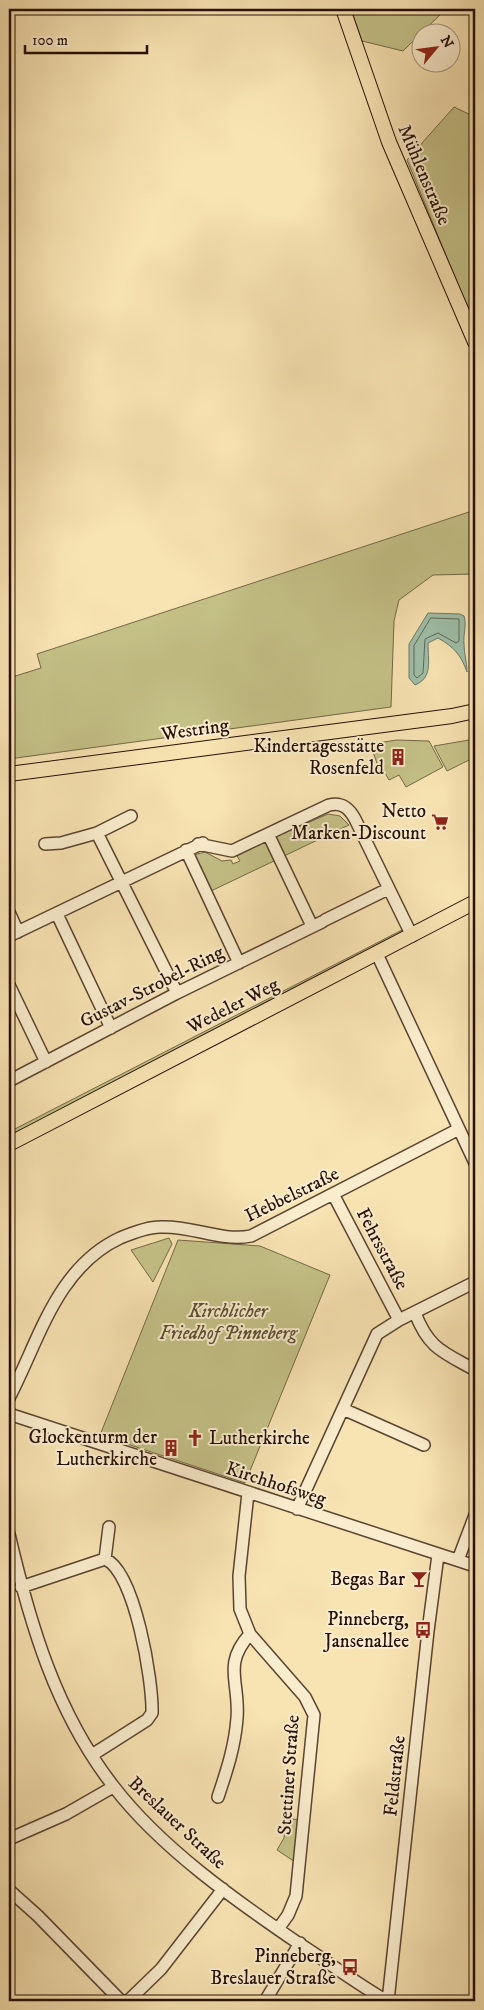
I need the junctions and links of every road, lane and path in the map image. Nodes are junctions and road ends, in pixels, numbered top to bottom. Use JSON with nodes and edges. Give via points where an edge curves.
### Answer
{"nodes":[{"id":1,"x":343,"y":9,"type":"edge"},
{"id":2,"x":475,"y":342,"type":"edge"},
{"id":3,"x":474,"y":711,"type":"edge"},
{"id":4,"x":9,"y":774,"type":"edge"},
{"id":5,"x":131,"y":816,"type":"dead end"},
{"id":6,"x":97,"y":833,"type":"junction"},
{"id":7,"x":269,"y":836,"type":"junction"},
{"id":8,"x":45,"y":844,"type":"dead end"},
{"id":9,"x":186,"y":850,"type":"junction"},
{"id":10,"x":122,"y":881,"type":"junction"},
{"id":11,"x":388,"y":889,"type":"junction"},
{"id":12,"x":475,"y":902,"type":"edge"},
{"id":13,"x":9,"y":912,"type":"edge"},
{"id":14,"x":57,"y":914,"type":"junction"},
{"id":15,"x":320,"y":922,"type":"junction"},
{"id":16,"x":13,"y":934,"type":"edge"},
{"id":17,"x":412,"y":936,"type":"junction"},
{"id":18,"x":377,"y":954,"type":"junction"},
{"id":19,"x":238,"y":963,"type":"junction"},
{"id":20,"x":9,"y":985,"type":"edge"},
{"id":21,"x":177,"y":993,"type":"junction"},
{"id":22,"x":111,"y":1028,"type":"junction"},
{"id":23,"x":46,"y":1062,"type":"junction"},
{"id":24,"x":9,"y":1082,"type":"edge"},
{"id":25,"x":459,"y":1129,"type":"junction"},
{"id":26,"x":9,"y":1144,"type":"edge"},
{"id":27,"x":475,"y":1163,"type":"edge"},
{"id":28,"x":333,"y":1194,"type":"junction"},
{"id":29,"x":475,"y":1282,"type":"edge"},
{"id":30,"x":415,"y":1313,"type":"junction"},
{"id":31,"x":399,"y":1320,"type":"junction"},
{"id":32,"x":475,"y":1370,"type":"edge"},
{"id":33,"x":9,"y":1398,"type":"edge"},
{"id":34,"x":343,"y":1409,"type":"junction"},
{"id":35,"x":9,"y":1414,"type":"edge"},
{"id":36,"x":424,"y":1445,"type":"dead end"},
{"id":37,"x":248,"y":1493,"type":"junction"},
{"id":38,"x":297,"y":1509,"type":"junction"},
{"id":39,"x":475,"y":1515,"type":"edge"},
{"id":40,"x":109,"y":1527,"type":"dead end"},
{"id":41,"x":9,"y":1534,"type":"edge"},
{"id":42,"x":438,"y":1555,"type":"junction"},
{"id":43,"x":105,"y":1559,"type":"junction"},
{"id":44,"x":458,"y":1560,"type":"junction"},
{"id":45,"x":475,"y":1566,"type":"edge"},
{"id":46,"x":13,"y":1576,"type":"edge"},
{"id":47,"x":22,"y":1587,"type":"junction"},
{"id":48,"x":250,"y":1634,"type":"junction"},
{"id":49,"x":92,"y":1755,"type":"junction"},
{"id":50,"x":113,"y":1787,"type":"junction"},
{"id":51,"x":218,"y":1796,"type":"dead end"},
{"id":52,"x":9,"y":1839,"type":"edge"},
{"id":53,"x":223,"y":1889,"type":"junction"},
{"id":54,"x":9,"y":1890,"type":"edge"},
{"id":55,"x":278,"y":1929,"type":"junction"},
{"id":56,"x":300,"y":1943,"type":"junction"},
{"id":57,"x":121,"y":2001,"type":"edge"},
{"id":58,"x":128,"y":2001,"type":"edge"},
{"id":59,"x":265,"y":2001,"type":"edge"},
{"id":60,"x":387,"y":2001,"type":"edge"}],
"edges":[{"from":1,"to":2,"type":"main road","name":"Mühlenstraße","via":[[389,142]]},
{"from":3,"to":4,"type":"main road","name":"Westring"},
{"from":5,"to":6,"type":"street"},
{"from":6,"to":8,"type":"street"},
{"from":6,"to":10,"type":"street"},
{"from":7,"to":9,"type":"street","via":[[232,852],[198,844]]},
{"from":7,"to":11,"type":"street","via":[[329,806],[345,806],[355,819]]},
{"from":7,"to":15,"type":"street"},
{"from":9,"to":10,"type":"street"},
{"from":9,"to":19,"type":"street"},
{"from":10,"to":14,"type":"street"},
{"from":10,"to":21,"type":"street"},
{"from":11,"to":15,"type":"street","name":"Gustav-Strobel-Ring"},
{"from":11,"to":17,"type":"street"},
{"from":12,"to":17,"type":"main road","name":"Wedeler Weg"},
{"from":13,"to":16,"type":"street"},
{"from":14,"to":16,"type":"street"},
{"from":14,"to":22,"type":"street"},
{"from":15,"to":19,"type":"street","name":"Gustav-Strobel-Ring"},
{"from":17,"to":18,"type":"main road","name":"Wedeler Weg"},
{"from":18,"to":25,"type":"street"},
{"from":18,"to":26,"type":"main road","name":"Wedeler Weg"},
{"from":19,"to":21,"type":"street","name":"Gustav-Strobel-Ring"},
{"from":20,"to":23,"type":"street"},
{"from":21,"to":22,"type":"street","name":"Gustav-Strobel-Ring"},
{"from":22,"to":23,"type":"street","name":"Gustav-Strobel-Ring"},
{"from":23,"to":24,"type":"street","name":"Gustav-Strobel-Ring"},
{"from":25,"to":27,"type":"street"},
{"from":25,"to":28,"type":"street","name":"Hebbelstraße"},
{"from":28,"to":31,"type":"street","name":"Fehrsstraße"},
{"from":28,"to":33,"type":"street","name":"Hebbelstraße","via":[[252,1236],[223,1236],[160,1226],[130,1234],[102,1249],[81,1266],[54,1304]]},
{"from":29,"to":30,"type":"street"},
{"from":30,"to":31,"type":"street"},
{"from":30,"to":32,"type":"street","name":"Fehrsstraße","via":[[428,1341]]},
{"from":31,"to":34,"type":"street","via":[[375,1337]]},
{"from":34,"to":36,"type":"street"},
{"from":34,"to":38,"type":"street"},
{"from":35,"to":37,"type":"street","name":"Kirchhofsweg"},
{"from":37,"to":38,"type":"street","name":"Kirchhofsweg"},
{"from":37,"to":48,"type":"street","name":"Stettiner Straße","via":[[238,1596]]},
{"from":38,"to":42,"type":"street","name":"Kirchhofsweg"},
{"from":39,"to":44,"type":"street"},
{"from":40,"to":43,"type":"street"},
{"from":41,"to":46,"type":"street","name":"Breslauer Straße"},
{"from":42,"to":44,"type":"street","name":"Kirchhofsweg"},
{"from":42,"to":60,"type":"street","name":"Feldstraße"},
{"from":43,"to":47,"type":"street"},
{"from":43,"to":49,"type":"street","via":[[113,1562],[120,1571],[133,1602],[152,1713],[147,1720]]},
{"from":44,"to":45,"type":"street","name":"Kirchhofsweg"},
{"from":46,"to":47,"type":"street","name":"Breslauer Straße"},
{"from":47,"to":49,"type":"street","name":"Breslauer Straße","via":[[51,1678]]},
{"from":48,"to":51,"type":"street","via":[[234,1658],[236,1724],[233,1751]]},
{"from":48,"to":55,"type":"street","name":"Stettiner Straße","via":[[305,1697],[314,1716],[296,1896]]},
{"from":49,"to":50,"type":"street","name":"Breslauer Straße"},
{"from":50,"to":52,"type":"street","via":[[66,1814]]},
{"from":50,"to":53,"type":"street","name":"Breslauer Straße","via":[[151,1827]]},
{"from":53,"to":55,"type":"street","name":"Breslauer Straße"},
{"from":53,"to":58,"type":"street","via":[[167,1962]]},
{"from":54,"to":57,"type":"street"},
{"from":55,"to":56,"type":"street","name":"Breslauer Straße"},
{"from":56,"to":59,"type":"street"},
{"from":56,"to":60,"type":"street","name":"Breslauer Straße"}]}
